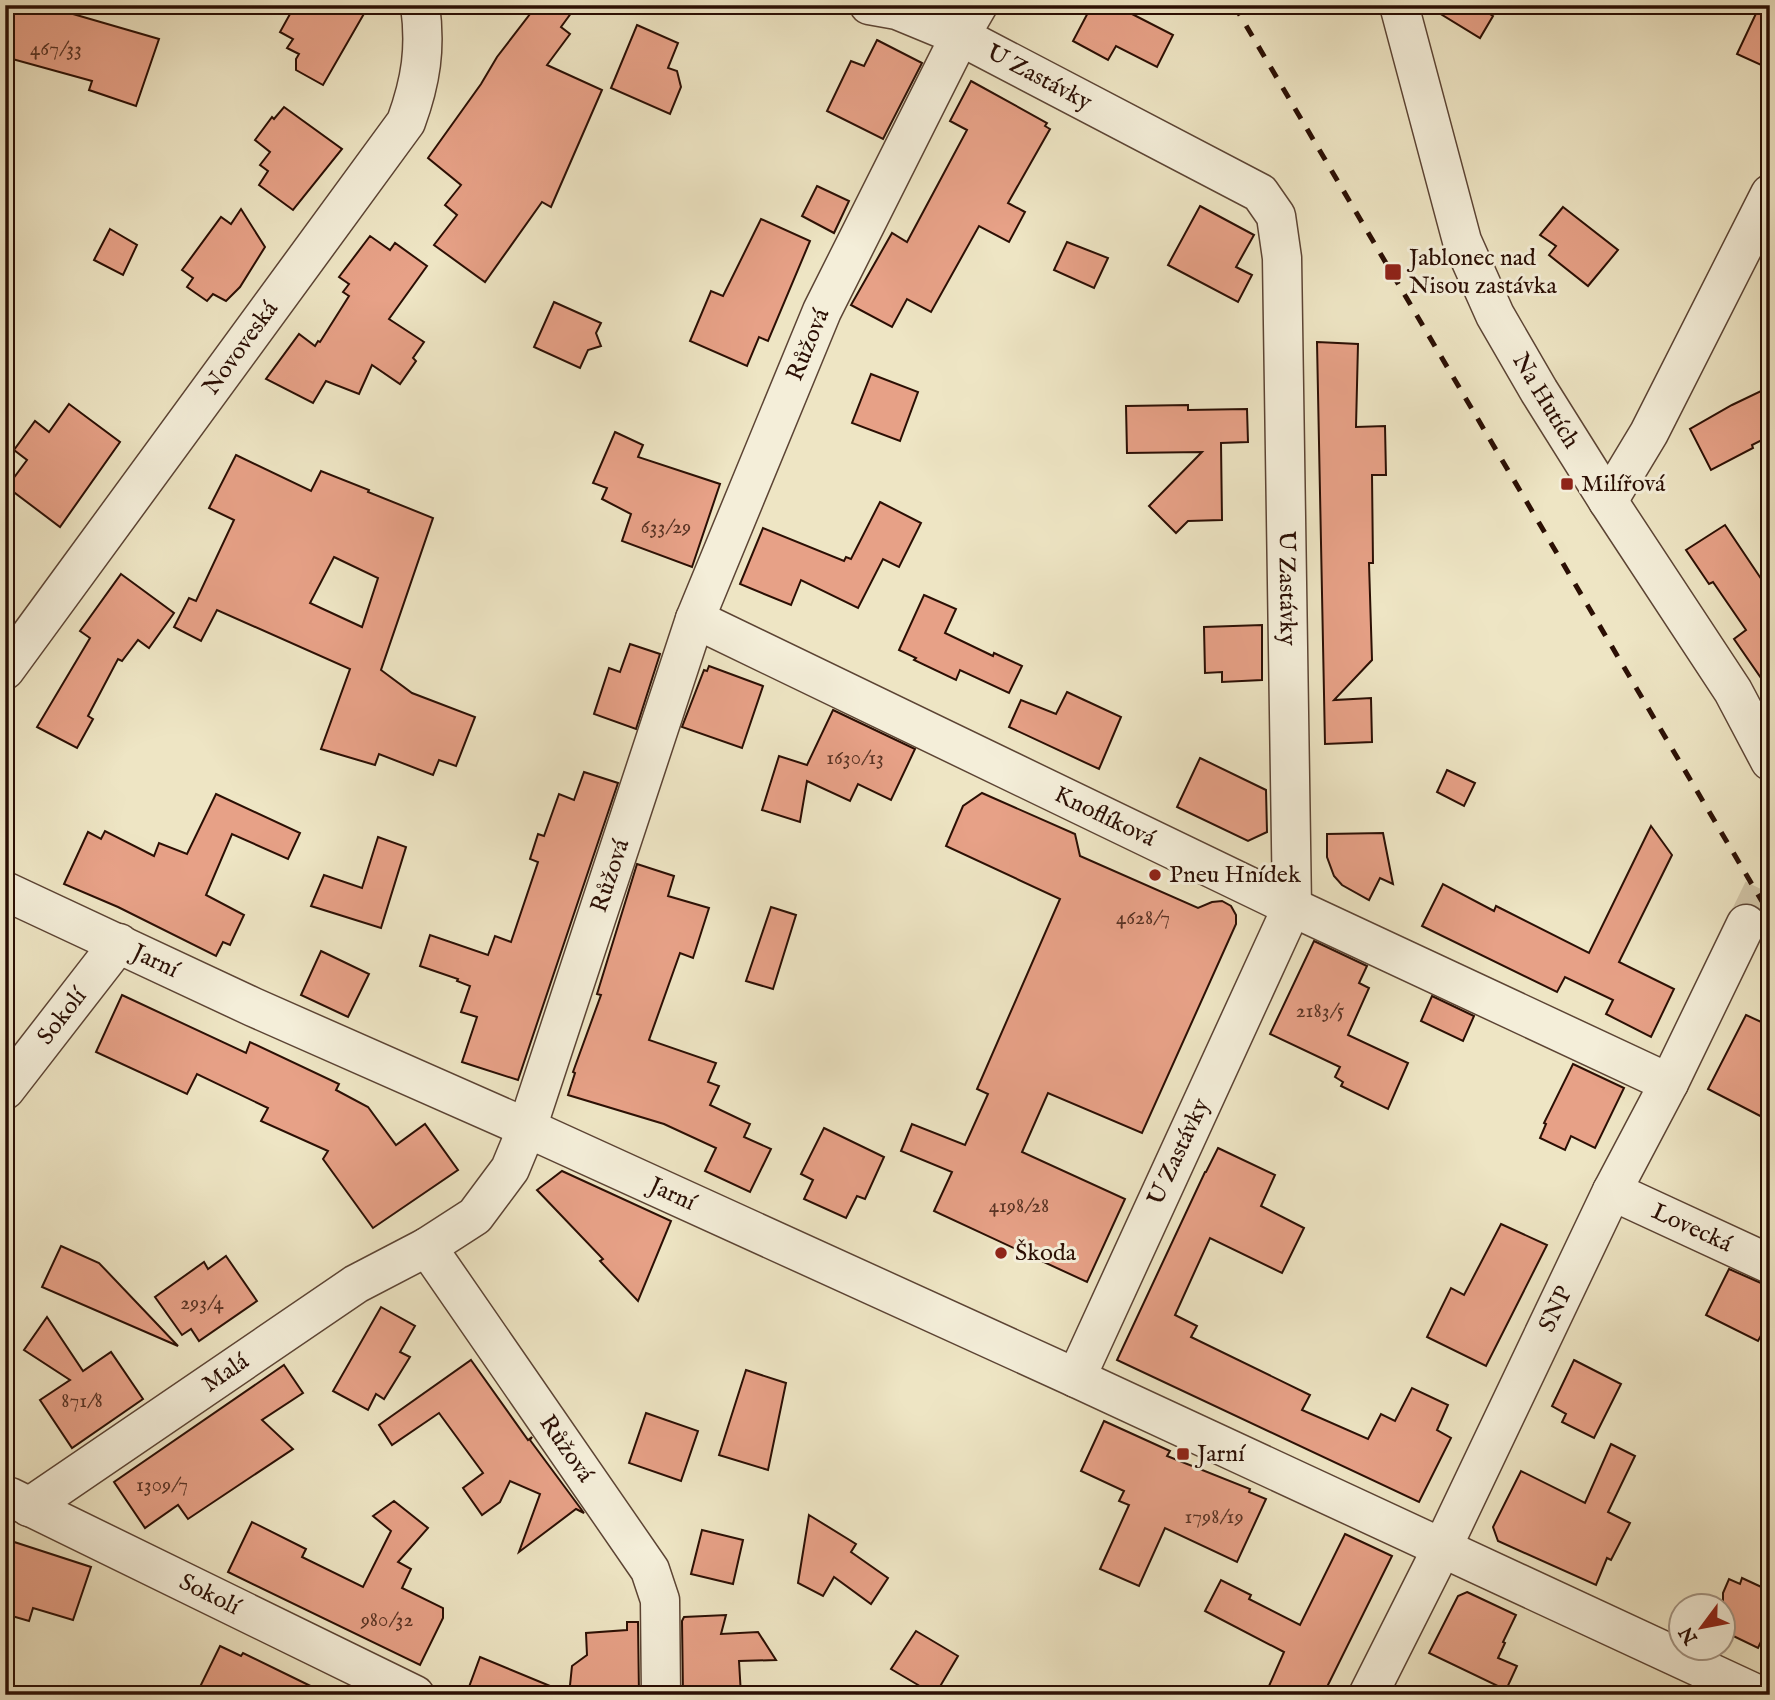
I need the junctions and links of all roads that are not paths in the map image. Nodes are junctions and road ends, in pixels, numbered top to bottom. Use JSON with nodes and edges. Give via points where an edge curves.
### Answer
{"nodes":[{"id":1,"x":420,"y":5,"type":"edge"},
{"id":2,"x":869,"y":5,"type":"edge"},
{"id":3,"x":1399,"y":5,"type":"edge"},
{"id":4,"x":969,"y":20,"type":"edge"},
{"id":5,"x":1770,"y":194,"type":"edge"},
{"id":6,"x":1608,"y":501,"type":"junction"},
{"id":7,"x":695,"y":619,"type":"junction"},
{"id":8,"x":5,"y":670,"type":"edge"},
{"id":9,"x":1770,"y":761,"type":"edge"},
{"id":10,"x":5,"y":891,"type":"edge"},
{"id":11,"x":1292,"y":907,"type":"junction"},
{"id":12,"x":1746,"y":924,"type":"tunnel mouth"},
{"id":13,"x":119,"y":943,"type":"junction"},
{"id":14,"x":1670,"y":1083,"type":"junction"},
{"id":15,"x":5,"y":1090,"type":"edge"},
{"id":16,"x":527,"y":1128,"type":"junction"},
{"id":17,"x":1612,"y":1191,"type":"junction"},
{"id":18,"x":427,"y":1247,"type":"junction"},
{"id":19,"x":1770,"y":1264,"type":"edge"},
{"id":20,"x":1076,"y":1378,"type":"junction"},
{"id":21,"x":17,"y":1501,"type":"edge"},
{"id":22,"x":1442,"y":1548,"type":"junction"},
{"id":23,"x":415,"y":1695,"type":"edge"},
{"id":24,"x":662,"y":1695,"type":"edge"},
{"id":25,"x":1368,"y":1695,"type":"edge"},
{"id":26,"x":1759,"y":1695,"type":"edge"}],
"edges":[{"from":1,"to":8,"type":"street","name":"Novoveská","via":[[423,58],[418,91],[406,122]]},
{"from":2,"to":4,"type":"street","name":"U Zastávky"},
{"from":3,"to":6,"type":"street","name":"Na Hutích","via":[[1462,241],[1495,315]]},
{"from":4,"to":7,"type":"street","name":"Růžová","via":[[822,310]]},
{"from":4,"to":11,"type":"street","name":"U Zastávky","via":[[1260,192],[1276,216],[1282,258]]},
{"from":5,"to":6,"type":"street","via":[[1649,433]]},
{"from":6,"to":9,"type":"street","name":"Na Hutích","via":[[1733,691]]},
{"from":7,"to":11,"type":"street","name":"Knoflíková"},
{"from":7,"to":16,"type":"street","name":"Růžová"},
{"from":10,"to":13,"type":"street","name":"Jarní"},
{"from":11,"to":14,"type":"street","name":"Knoflíková"},
{"from":11,"to":20,"type":"street","name":"U Zastávky"},
{"from":12,"to":14,"type":"street","name":"SNP"},
{"from":13,"to":15,"type":"street","name":"Sokolí"},
{"from":13,"to":16,"type":"street","name":"Jarní"},
{"from":14,"to":17,"type":"street","name":"SNP"},
{"from":16,"to":18,"type":"street","name":"Růžová","via":[[510,1169],[475,1216]]},
{"from":16,"to":20,"type":"street","name":"Jarní"},
{"from":17,"to":19,"type":"street","name":"Lovecká"},
{"from":17,"to":22,"type":"street","name":"SNP"},
{"from":18,"to":21,"type":"street","name":"Malá","via":[[356,1284]]},
{"from":18,"to":24,"type":"street","name":"Růžová","via":[[650,1570],[660,1600]]},
{"from":20,"to":22,"type":"street","name":"Jarní"},
{"from":21,"to":23,"type":"street","name":"Sokolí"},
{"from":22,"to":25,"type":"street","name":"SNP"},
{"from":22,"to":26,"type":"street","name":"Jarní"}]}
